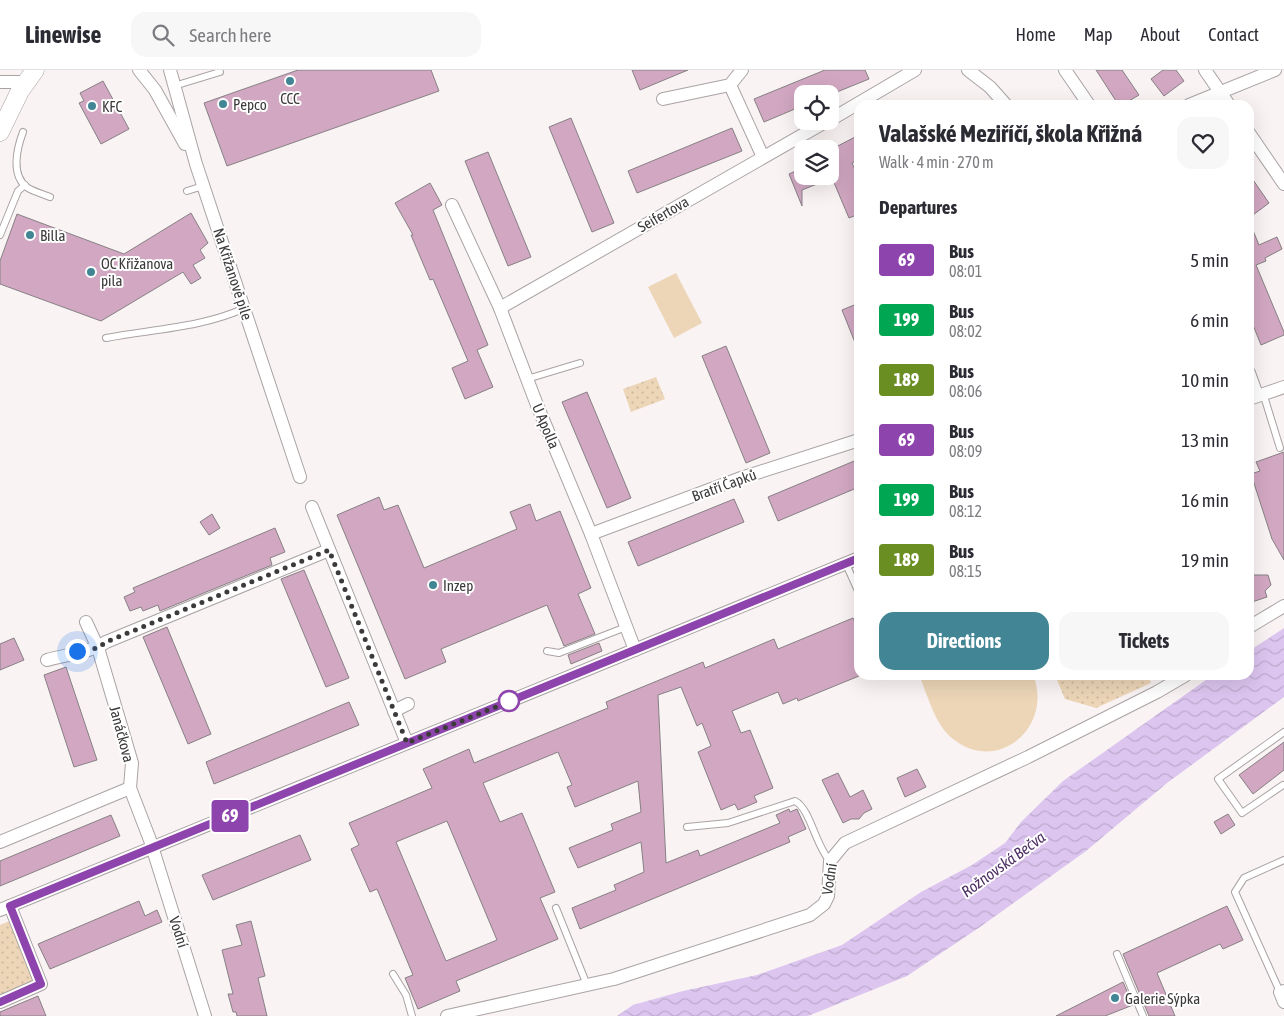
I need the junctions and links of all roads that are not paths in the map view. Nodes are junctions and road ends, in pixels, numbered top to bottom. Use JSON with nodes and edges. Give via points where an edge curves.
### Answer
{"nodes":[{"id":1,"x":139,"y":70,"type":"edge"},
{"id":2,"x":170,"y":70,"type":"edge"},
{"id":3,"x":742,"y":70,"type":"edge"},
{"id":4,"x":915,"y":70,"type":"edge"},
{"id":5,"x":968,"y":70,"type":"edge"},
{"id":6,"x":1065,"y":70,"type":"edge"},
{"id":7,"x":1205,"y":70,"type":"edge"},
{"id":8,"x":1275,"y":70,"type":"edge"},
{"id":9,"x":220,"y":72,"type":"dead end"},
{"id":10,"x":30,"y":76,"type":"edge"},
{"id":11,"x":982,"y":76,"type":"edge"},
{"id":12,"x":0,"y":82,"type":"edge"},
{"id":13,"x":730,"y":85,"type":"junction"},
{"id":14,"x":174,"y":86,"type":"junction"},
{"id":15,"x":1220,"y":92,"type":"junction"},
{"id":16,"x":663,"y":99,"type":"dead end"},
{"id":17,"x":864,"y":100,"type":"edge"},
{"id":18,"x":1002,"y":100,"type":"edge"},
{"id":19,"x":1086,"y":100,"type":"edge"},
{"id":20,"x":1200,"y":100,"type":"edge"},
{"id":21,"x":1226,"y":100,"type":"edge"},
{"id":22,"x":854,"y":106,"type":"edge"},
{"id":23,"x":839,"y":115,"type":"edge"},
{"id":24,"x":812,"y":130,"type":"edge"},
{"id":25,"x":0,"y":132,"type":"edge"},
{"id":26,"x":23,"y":132,"type":"dead end"},
{"id":27,"x":1254,"y":140,"type":"edge"},
{"id":28,"x":763,"y":157,"type":"junction"},
{"id":29,"x":196,"y":164,"type":"junction"},
{"id":30,"x":24,"y":184,"type":"junction"},
{"id":31,"x":1284,"y":184,"type":"edge"},
{"id":32,"x":205,"y":186,"type":"junction"},
{"id":33,"x":187,"y":191,"type":"dead end"},
{"id":34,"x":50,"y":197,"type":"dead end"},
{"id":35,"x":452,"y":205,"type":"dead end"},
{"id":36,"x":0,"y":236,"type":"edge"},
{"id":37,"x":245,"y":308,"type":"junction"},
{"id":38,"x":500,"y":308,"type":"junction"},
{"id":39,"x":106,"y":338,"type":"dead end"},
{"id":40,"x":580,"y":363,"type":"dead end"},
{"id":41,"x":527,"y":379,"type":"junction"},
{"id":42,"x":1284,"y":387,"type":"edge"},
{"id":43,"x":1256,"y":396,"type":"edge"},
{"id":44,"x":854,"y":442,"type":"edge"},
{"id":45,"x":1280,"y":448,"type":"dead end"},
{"id":46,"x":300,"y":477,"type":"dead end"},
{"id":47,"x":312,"y":507,"type":"dead end"},
{"id":48,"x":591,"y":534,"type":"junction"},
{"id":49,"x":329,"y":550,"type":"junction"},
{"id":50,"x":854,"y":560,"type":"edge"},
{"id":51,"x":846,"y":564,"type":"junction"},
{"id":52,"x":854,"y":582,"type":"edge"},
{"id":53,"x":1284,"y":606,"type":"edge"},
{"id":54,"x":86,"y":622,"type":"dead end"},
{"id":55,"x":1254,"y":624,"type":"edge"},
{"id":56,"x":626,"y":627,"type":"junction"},
{"id":57,"x":98,"y":648,"type":"junction"},
{"id":58,"x":547,"y":650,"type":"dead end"},
{"id":59,"x":635,"y":650,"type":"junction"},
{"id":60,"x":47,"y":660,"type":"dead end"},
{"id":61,"x":1177,"y":680,"type":"edge"},
{"id":62,"x":408,"y":704,"type":"dead end"},
{"id":63,"x":394,"y":711,"type":"junction"},
{"id":64,"x":1284,"y":732,"type":"edge"},
{"id":65,"x":407,"y":743,"type":"junction"},
{"id":66,"x":1283,"y":785,"type":"edge"},
{"id":67,"x":130,"y":788,"type":"junction"},
{"id":68,"x":687,"y":826,"type":"dead end"},
{"id":69,"x":0,"y":842,"type":"edge"},
{"id":70,"x":152,"y":848,"type":"junction"},
{"id":71,"x":1284,"y":860,"type":"edge"},
{"id":72,"x":830,"y":861,"type":"junction"},
{"id":73,"x":5,"y":908,"type":"edge"},
{"id":74,"x":556,"y":908,"type":"dead end"},
{"id":75,"x":1118,"y":954,"type":"dead end"},
{"id":76,"x":393,"y":974,"type":"dead end"},
{"id":77,"x":587,"y":985,"type":"junction"},
{"id":78,"x":1283,"y":995,"type":"edge"},
{"id":79,"x":0,"y":1002,"type":"edge"},
{"id":80,"x":205,"y":1016,"type":"edge"},
{"id":81,"x":412,"y":1016,"type":"edge"},
{"id":82,"x":447,"y":1016,"type":"edge"},
{"id":83,"x":1143,"y":1016,"type":"edge"}],
"edges":[{"from":1,"to":29,"type":"street","via":[[155,90]]},
{"from":2,"to":14,"type":"street","name":"Na Křižanově pile"},
{"from":3,"to":13,"type":"street"},
{"from":4,"to":17,"type":"street","name":"Seifertova"},
{"from":5,"to":11,"type":"street"},
{"from":6,"to":19,"type":"street"},
{"from":7,"to":15,"type":"street"},
{"from":8,"to":15,"type":"street"},
{"from":9,"to":14,"type":"lane"},
{"from":10,"to":12,"type":"street"},
{"from":10,"to":25,"type":"main road"},
{"from":11,"to":18,"type":"street"},
{"from":13,"to":16,"type":"street"},
{"from":13,"to":28,"type":"street"},
{"from":14,"to":29,"type":"street","name":"Na Křižanově pile"},
{"from":15,"to":20,"type":"street"},
{"from":15,"to":21,"type":"street"},
{"from":22,"to":23,"type":"street","name":"Seifertova"},
{"from":24,"to":28,"type":"street","name":"Seifertova"},
{"from":26,"to":30,"type":"lane","via":[[16,158]]},
{"from":27,"to":31,"type":"street"},
{"from":28,"to":38,"type":"street","name":"Seifertova"},
{"from":29,"to":32,"type":"street","name":"Na Křižanově pile"},
{"from":30,"to":34,"type":"lane"},
{"from":30,"to":36,"type":"lane","via":[[18,191]]},
{"from":32,"to":33,"type":"lane"},
{"from":32,"to":37,"type":"street","name":"Na Křižanově pile"},
{"from":35,"to":38,"type":"street","name":"U Apolla"},
{"from":37,"to":39,"type":"lane","via":[[201,324]]},
{"from":37,"to":46,"type":"street","name":"Na Křižanově pile"},
{"from":38,"to":41,"type":"street","name":"U Apolla"},
{"from":40,"to":41,"type":"lane"},
{"from":41,"to":48,"type":"street","name":"U Apolla"},
{"from":42,"to":43,"type":"street"},
{"from":43,"to":45,"type":"lane"},
{"from":44,"to":48,"type":"street","name":"Bratří Čapků","via":[[738,479]]},
{"from":47,"to":49,"type":"street"},
{"from":48,"to":56,"type":"street","name":"U Apolla"},
{"from":49,"to":57,"type":"street"},
{"from":49,"to":63,"type":"street"},
{"from":50,"to":51,"type":"street"},
{"from":51,"to":52,"type":"lane"},
{"from":51,"to":59,"type":"street"},
{"from":53,"to":55,"type":"street"},
{"from":54,"to":57,"type":"street","name":"Janáčkova"},
{"from":56,"to":58,"type":"lane","via":[[559,653]]},
{"from":56,"to":59,"type":"street","name":"U Apolla"},
{"from":57,"to":60,"type":"street"},
{"from":57,"to":67,"type":"street","name":"Janáčkova","via":[[132,763]]},
{"from":59,"to":65,"type":"street"},
{"from":61,"to":72,"type":"street","name":"Vodní","via":[[1028,757],[854,838]]},
{"from":62,"to":63,"type":"street"},
{"from":63,"to":65,"type":"street"},
{"from":64,"to":66,"type":"lane","via":[[1218,779],[1242,813]]},
{"from":65,"to":70,"type":"street"},
{"from":67,"to":69,"type":"street"},
{"from":67,"to":70,"type":"street","name":"Janáčkova"},
{"from":68,"to":72,"type":"lane","via":[[728,823],[795,801],[802,807],[819,846]]},
{"from":70,"to":73,"type":"street"},
{"from":70,"to":80,"type":"street","name":"Vodní"},
{"from":71,"to":78,"type":"lane","via":[[1244,878],[1235,892]]},
{"from":72,"to":77,"type":"street","name":"Vodní","via":[[828,896],[810,916],[658,966]]},
{"from":73,"to":79,"type":"street","via":[[41,984]]},
{"from":74,"to":77,"type":"lane"},
{"from":75,"to":83,"type":"lane"},
{"from":76,"to":81,"type":"lane","via":[[406,996]]},
{"from":77,"to":82,"type":"street","name":"Vodní"}]}
